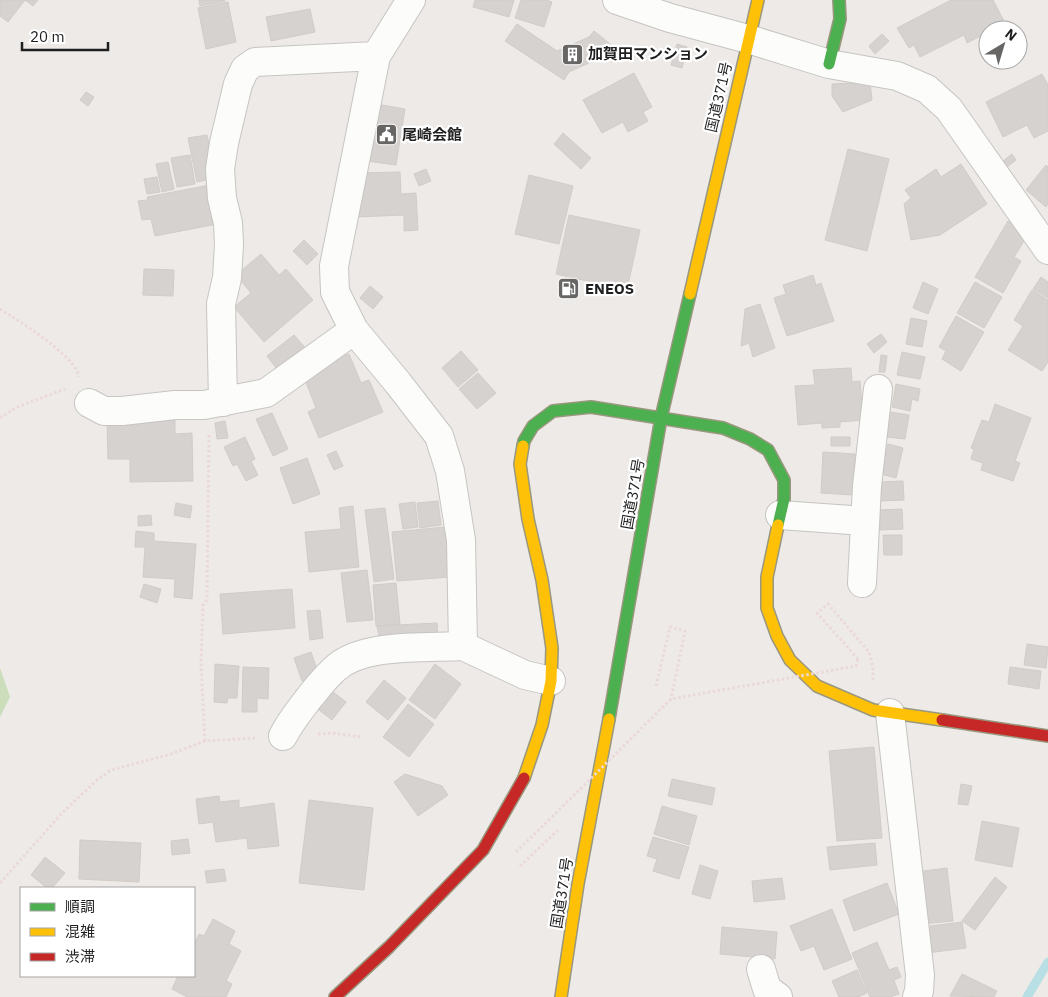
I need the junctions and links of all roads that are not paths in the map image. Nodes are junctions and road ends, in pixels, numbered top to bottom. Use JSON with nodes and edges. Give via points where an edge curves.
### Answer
{"nodes":[{"id":1,"x":411,"y":0,"type":"edge"},
{"id":2,"x":617,"y":0,"type":"edge"},
{"id":3,"x":758,"y":0,"type":"edge"},
{"id":4,"x":839,"y":0,"type":"edge"},
{"id":5,"x":748,"y":39,"type":"junction"},
{"id":6,"x":376,"y":56,"type":"junction"},
{"id":7,"x":829,"y":64,"type":"junction"},
{"id":8,"x":1048,"y":250,"type":"edge"},
{"id":9,"x":354,"y":330,"type":"junction"},
{"id":10,"x":878,"y":389,"type":"dead end"},
{"id":11,"x":84,"y":393,"type":"road end"},
{"id":12,"x":213,"y":403,"type":"junction"},
{"id":13,"x":661,"y":418,"type":"junction"},
{"id":14,"x":780,"y":515,"type":"junction"},
{"id":15,"x":865,"y":521,"type":"junction"},
{"id":16,"x":862,"y":583,"type":"dead end"},
{"id":17,"x":463,"y":646,"type":"junction"},
{"id":18,"x":551,"y":681,"type":"junction"},
{"id":19,"x":890,"y":712,"type":"junction"},
{"id":20,"x":283,"y":736,"type":"road end"},
{"id":21,"x":1048,"y":736,"type":"edge"},
{"id":22,"x":761,"y":969,"type":"dead end"},
{"id":23,"x":335,"y":997,"type":"edge"},
{"id":24,"x":561,"y":997,"type":"edge"},
{"id":25,"x":778,"y":997,"type":"edge"},
{"id":26,"x":917,"y":997,"type":"edge"}],
"edges":[{"from":1,"to":6,"type":"street"},
{"from":2,"to":5,"type":"street"},
{"from":3,"to":5,"type":"main road","name":"国道371号"},
{"from":4,"to":7,"type":"main road","via":[[840,19]]},
{"from":5,"to":7,"type":"street"},
{"from":5,"to":13,"type":"main road","name":"国道371号"},
{"from":6,"to":9,"type":"street","via":[[334,266],[335,292]]},
{"from":6,"to":12,"type":"street","via":[[255,62],[245,69],[238,84],[220,169],[229,245]]},
{"from":7,"to":8,"type":"street","via":[[897,76],[927,89],[950,109]]},
{"from":9,"to":12,"type":"street","via":[[266,393]]},
{"from":9,"to":17,"type":"street","via":[[439,436],[450,471],[461,540]]},
{"from":10,"to":15,"type":"street"},
{"from":11,"to":12,"type":"street","via":[[104,411]]},
{"from":13,"to":14,"type":"main road","via":[[722,428],[768,450],[784,480]]},
{"from":13,"to":18,"type":"main road","via":[[591,407],[553,411],[533,426],[524,441],[520,464],[552,648]]},
{"from":13,"to":24,"type":"main road","name":"国道371号"},
{"from":14,"to":15,"type":"street"},
{"from":14,"to":19,"type":"main road","via":[[767,577],[767,608],[790,660],[817,686],[873,710]]},
{"from":15,"to":16,"type":"street"},
{"from":17,"to":18,"type":"street","via":[[525,675]]},
{"from":17,"to":20,"type":"street","via":[[406,647],[351,658],[327,676]]},
{"from":18,"to":23,"type":"main road","via":[[542,725],[524,776],[483,850],[389,947]]},
{"from":19,"to":21,"type":"main road"},
{"from":19,"to":26,"type":"street","via":[[920,974]]},
{"from":22,"to":25,"type":"street","via":[[767,989]]}]}
